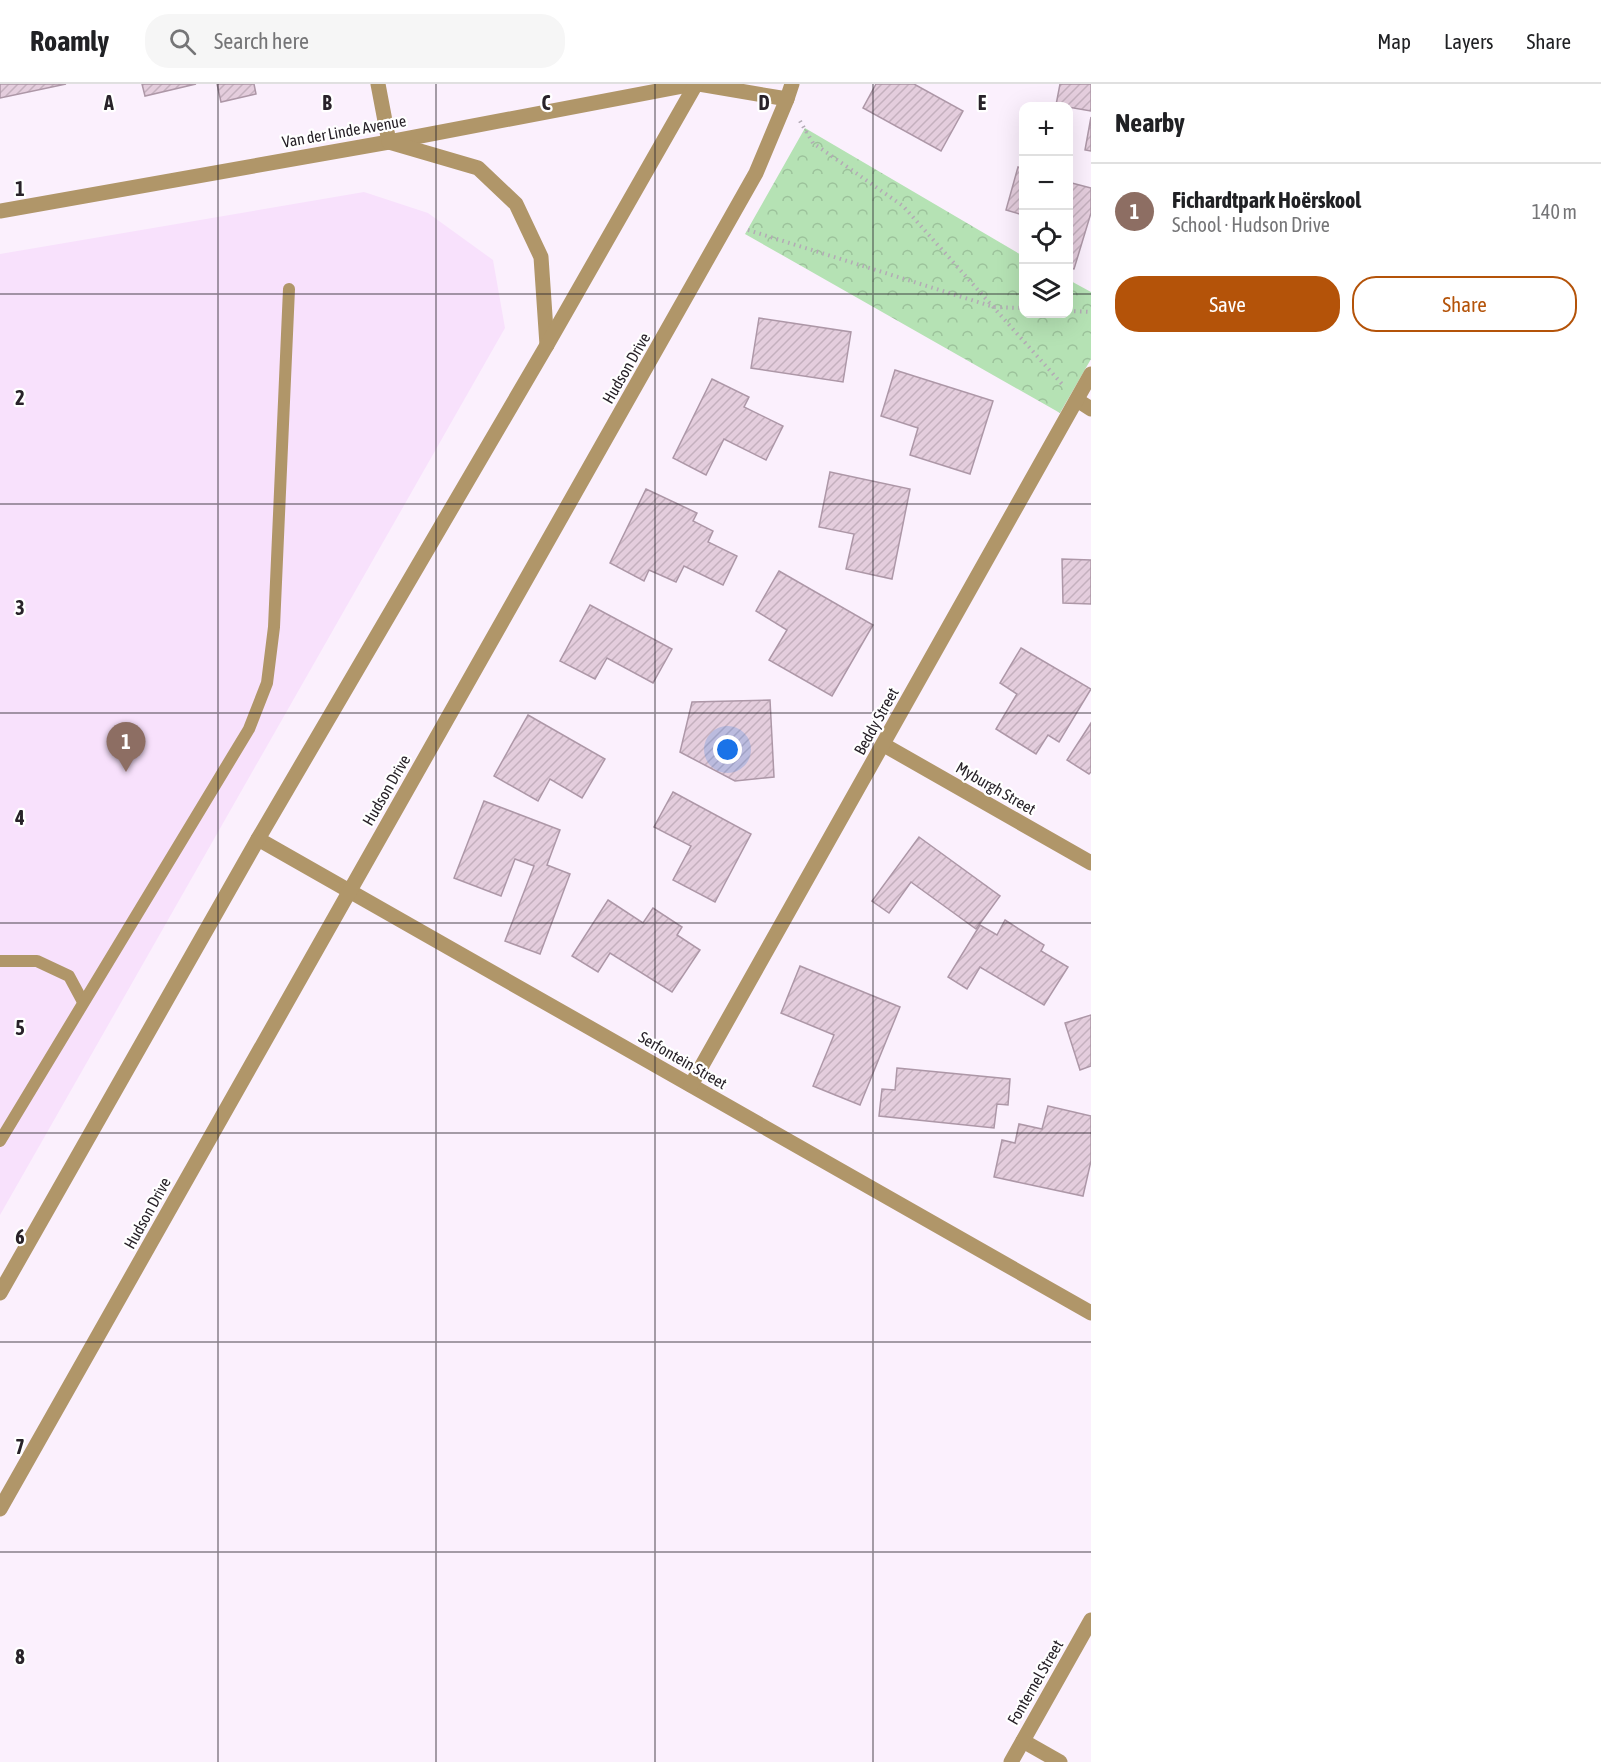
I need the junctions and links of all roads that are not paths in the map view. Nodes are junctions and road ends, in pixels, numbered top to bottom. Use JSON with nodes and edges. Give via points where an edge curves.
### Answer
{"nodes":[{"id":1,"x":378,"y":84,"type":"edge"},
{"id":2,"x":696,"y":84,"type":"edge"},
{"id":3,"x":792,"y":84,"type":"edge"},
{"id":4,"x":787,"y":99,"type":"junction"},
{"id":5,"x":389,"y":142,"type":"junction"},
{"id":6,"x":0,"y":211,"type":"edge"},
{"id":7,"x":289,"y":289,"type":"dead end"},
{"id":8,"x":547,"y":345,"type":"junction"},
{"id":9,"x":1091,"y":375,"type":"edge"},
{"id":10,"x":1077,"y":400,"type":"junction"},
{"id":11,"x":1091,"y":409,"type":"edge"},
{"id":12,"x":884,"y":745,"type":"junction"},
{"id":13,"x":258,"y":839,"type":"junction"},
{"id":14,"x":1091,"y":863,"type":"edge"},
{"id":15,"x":350,"y":891,"type":"junction"},
{"id":16,"x":0,"y":961,"type":"edge"},
{"id":17,"x":83,"y":1002,"type":"junction"},
{"id":18,"x":691,"y":1085,"type":"junction"},
{"id":19,"x":0,"y":1141,"type":"edge"},
{"id":20,"x":0,"y":1293,"type":"edge"},
{"id":21,"x":1091,"y":1313,"type":"edge"},
{"id":22,"x":0,"y":1509,"type":"edge"},
{"id":23,"x":1091,"y":1620,"type":"edge"},
{"id":24,"x":1023,"y":1741,"type":"junction"},
{"id":25,"x":1011,"y":1762,"type":"edge"},
{"id":26,"x":1060,"y":1762,"type":"edge"}],
"edges":[{"from":1,"to":5,"type":"street"},
{"from":2,"to":4,"type":"street","name":"Van der Linde Avenue"},
{"from":2,"to":5,"type":"street","name":"Van der Linde Avenue"},
{"from":2,"to":8,"type":"street"},
{"from":3,"to":4,"type":"street","name":"Hudson Drive"},
{"from":4,"to":15,"type":"street","name":"Hudson Drive","via":[[756,173],[728,224]]},
{"from":5,"to":6,"type":"street","name":"Van der Linde Avenue"},
{"from":5,"to":8,"type":"street","via":[[478,168],[516,204],[541,257]]},
{"from":7,"to":17,"type":"lane","via":[[274,627],[267,683],[249,729]]},
{"from":8,"to":13,"type":"street"},
{"from":9,"to":10,"type":"street","name":"Beddy Street"},
{"from":10,"to":11,"type":"street"},
{"from":10,"to":12,"type":"street","name":"Beddy Street"},
{"from":12,"to":14,"type":"street","name":"Myburgh Street"},
{"from":12,"to":18,"type":"street","name":"Beddy Street"},
{"from":13,"to":15,"type":"street","name":"Serfontein Street"},
{"from":13,"to":20,"type":"street"},
{"from":15,"to":18,"type":"street","name":"Serfontein Street"},
{"from":15,"to":22,"type":"street","name":"Hudson Drive"},
{"from":16,"to":17,"type":"lane","via":[[37,961],[69,976]]},
{"from":17,"to":19,"type":"lane"},
{"from":18,"to":21,"type":"street","name":"Serfontein Street"},
{"from":23,"to":24,"type":"street","name":"Fonternel Street"},
{"from":24,"to":25,"type":"street","name":"Fonternel Street"},
{"from":24,"to":26,"type":"street"}]}
